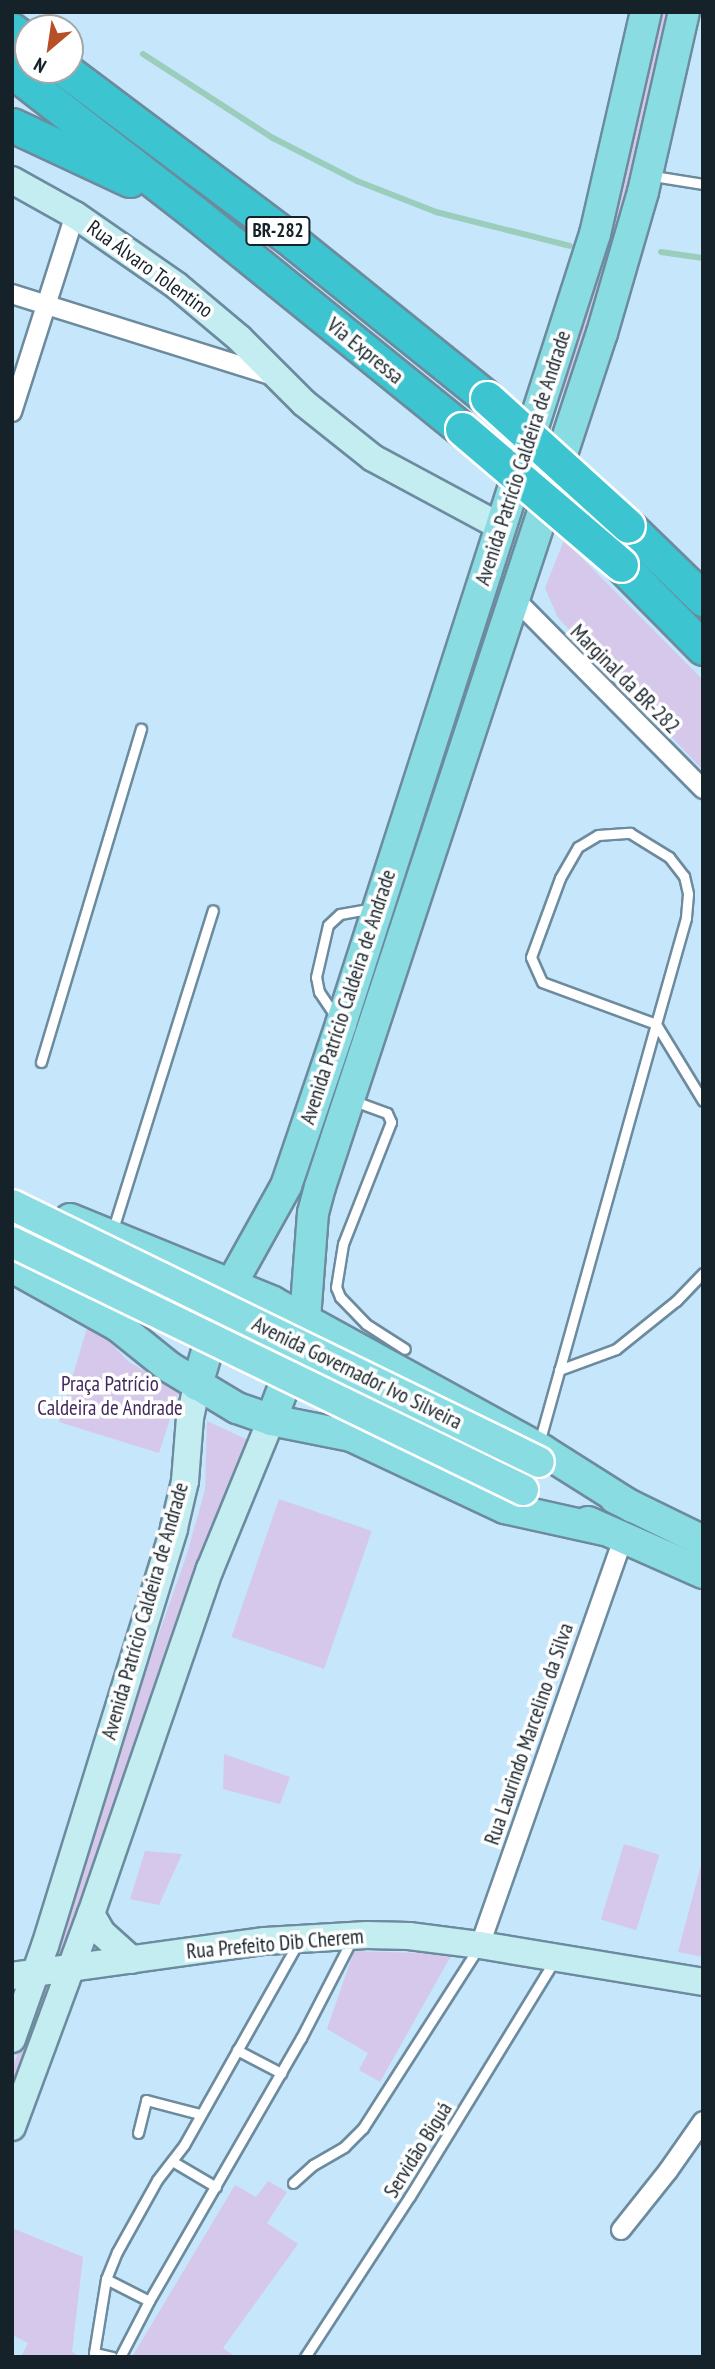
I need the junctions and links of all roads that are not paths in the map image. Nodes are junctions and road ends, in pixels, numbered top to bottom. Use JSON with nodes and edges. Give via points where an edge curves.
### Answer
{"nodes":[{"id":1,"x":646,"y":12,"type":"edge"},
{"id":2,"x":684,"y":12,"type":"edge"},
{"id":3,"x":12,"y":71,"type":"edge"},
{"id":4,"x":84,"y":84,"type":"edge"},
{"id":5,"x":12,"y":125,"type":"edge"},
{"id":6,"x":647,"y":175,"type":"junction"},
{"id":7,"x":12,"y":180,"type":"edge"},
{"id":8,"x":703,"y":184,"type":"edge"},
{"id":9,"x":195,"y":213,"type":"junction"},
{"id":10,"x":75,"y":215,"type":"junction"},
{"id":11,"x":12,"y":294,"type":"edge"},
{"id":12,"x":47,"y":304,"type":"junction"},
{"id":13,"x":274,"y":376,"type":"junction"},
{"id":14,"x":12,"y":412,"type":"edge"},
{"id":15,"x":501,"y":527,"type":"junction"},
{"id":16,"x":487,"y":572,"type":"junction"},
{"id":17,"x":703,"y":599,"type":"edge"},
{"id":18,"x":516,"y":600,"type":"junction"},
{"id":19,"x":703,"y":648,"type":"edge"},
{"id":20,"x":141,"y":729,"type":"dead end"},
{"id":21,"x":703,"y":789,"type":"edge"},
{"id":22,"x":376,"y":907,"type":"junction"},
{"id":23,"x":212,"y":909,"type":"dead end"},
{"id":24,"x":341,"y":1024,"type":"junction"},
{"id":25,"x":656,"y":1024,"type":"junction"},
{"id":26,"x":41,"y":1062,"type":"dead end"},
{"id":27,"x":349,"y":1099,"type":"junction"},
{"id":28,"x":703,"y":1101,"type":"edge"},
{"id":29,"x":12,"y":1194,"type":"edge"},
{"id":30,"x":12,"y":1205,"type":"edge"},
{"id":31,"x":111,"y":1237,"type":"junction"},
{"id":32,"x":12,"y":1242,"type":"edge"},
{"id":33,"x":12,"y":1267,"type":"edge"},
{"id":34,"x":703,"y":1273,"type":"edge"},
{"id":35,"x":232,"y":1283,"type":"junction"},
{"id":36,"x":305,"y":1319,"type":"junction"},
{"id":37,"x":405,"y":1349,"type":"dead end"},
{"id":38,"x":559,"y":1370,"type":"junction"},
{"id":39,"x":197,"y":1385,"type":"junction"},
{"id":40,"x":271,"y":1420,"type":"junction"},
{"id":41,"x":538,"y":1455,"type":"junction"},
{"id":42,"x":614,"y":1534,"type":"junction"},
{"id":43,"x":703,"y":1541,"type":"edge"},
{"id":44,"x":703,"y":1573,"type":"edge"},
{"id":45,"x":91,"y":1914,"type":"junction"},
{"id":46,"x":354,"y":1935,"type":"junction"},
{"id":47,"x":300,"y":1938,"type":"junction"},
{"id":48,"x":480,"y":1945,"type":"junction"},
{"id":49,"x":556,"y":1958,"type":"junction"},
{"id":50,"x":132,"y":1960,"type":"junction"},
{"id":51,"x":72,"y":1968,"type":"junction"},
{"id":52,"x":24,"y":1974,"type":"edge"},
{"id":53,"x":703,"y":1982,"type":"edge"},
{"id":54,"x":18,"y":1998,"type":"edge"},
{"id":55,"x":12,"y":2039,"type":"edge"},
{"id":56,"x":237,"y":2050,"type":"junction"},
{"id":57,"x":281,"y":2073,"type":"junction"},
{"id":58,"x":200,"y":2114,"type":"junction"},
{"id":59,"x":703,"y":2121,"type":"edge"},
{"id":60,"x":12,"y":2127,"type":"edge"},
{"id":61,"x":138,"y":2133,"type":"dead end"},
{"id":62,"x":172,"y":2161,"type":"junction"},
{"id":63,"x":293,"y":2183,"type":"dead end"},
{"id":64,"x":216,"y":2187,"type":"junction"},
{"id":65,"x":621,"y":2230,"type":"dead end"},
{"id":66,"x":106,"y":2279,"type":"junction"},
{"id":67,"x":149,"y":2301,"type":"junction"},
{"id":68,"x":112,"y":2357,"type":"edge"},
{"id":69,"x":120,"y":2357,"type":"edge"},
{"id":70,"x":305,"y":2357,"type":"edge"}],
"edges":[{"from":1,"to":15,"type":"main road","name":"Avenida Patrício Caldeira de Andrade","via":[[595,234]]},
{"from":2,"to":6,"type":"main road","name":"Avenida Patrício Caldeira de Andrade"},
{"from":3,"to":9,"type":"highway","name":"Via Expressa","number":"BR-282"},
{"from":4,"to":17,"type":"highway","name":"Via Expressa","number":"BR-282","bridge":true,"via":[[295,243],[487,398]]},
{"from":5,"to":9,"type":"highway"},
{"from":6,"to":8,"type":"lane"},
{"from":6,"to":18,"type":"main road","name":"Avenida Patrício Caldeira de Andrade","via":[[602,333]]},
{"from":7,"to":10,"type":"main road","name":"Rua Álvaro Tolentino"},
{"from":9,"to":19,"type":"highway","name":"Via Expressa","number":"BR-282","bridge":true,"via":[[462,429],[621,565]]},
{"from":10,"to":12,"type":"street"},
{"from":10,"to":13,"type":"main road","name":"Rua Álvaro Tolentino","via":[[212,314]]},
{"from":11,"to":12,"type":"street"},
{"from":12,"to":13,"type":"street"},
{"from":12,"to":14,"type":"street"},
{"from":13,"to":15,"type":"main road","name":"Rua Álvaro Tolentino","via":[[373,458]]},
{"from":15,"to":16,"type":"main road","name":"Avenida Patrício Caldeira de Andrade"},
{"from":16,"to":18,"type":"main road"},
{"from":16,"to":22,"type":"main road","name":"Avenida Patrício Caldeira de Andrade"},
{"from":18,"to":21,"type":"street","name":"Marginal da BR-282"},
{"from":18,"to":27,"type":"main road","name":"Avenida Patrício Caldeira de Andrade"},
{"from":20,"to":26,"type":"lane"},
{"from":22,"to":24,"type":"main road","name":"Avenida Patrício Caldeira de Andrade"},
{"from":22,"to":24,"type":"lane","via":[[340,914],[327,925],[316,977],[320,992]]},
{"from":23,"to":31,"type":"lane"},
{"from":24,"to":35,"type":"main road","name":"Avenida Patrício Caldeira de Andrade","via":[[286,1186]]},
{"from":25,"to":25,"type":"lane","via":[[685,918],[688,894],[684,876],[669,857],[629,833],[598,835],[578,847],[560,878],[531,957],[542,982]]},
{"from":25,"to":28,"type":"lane"},
{"from":25,"to":38,"type":"lane"},
{"from":27,"to":36,"type":"main road","name":"Avenida Patrício Caldeira de Andrade","via":[[313,1213]]},
{"from":27,"to":37,"type":"lane","via":[[387,1113],[391,1122],[343,1244],[336,1287],[366,1324]]},
{"from":29,"to":31,"type":"main road"},
{"from":30,"to":41,"type":"main road","name":"Avenida Governador Ivo Silveira","bridge":true},
{"from":31,"to":35,"type":"main road"},
{"from":32,"to":42,"type":"main road","name":"Avenida Governador Ivo Silveira","bridge":true},
{"from":33,"to":39,"type":"main road","via":[[118,1326]]},
{"from":34,"to":38,"type":"lane","via":[[616,1349]]},
{"from":35,"to":36,"type":"main road"},
{"from":35,"to":39,"type":"main road","name":"Avenida Patrício Caldeira de Andrade"},
{"from":36,"to":40,"type":"main road","name":"Avenida Patrício Caldeira de Andrade"},
{"from":36,"to":41,"type":"main road"},
{"from":38,"to":41,"type":"lane"},
{"from":39,"to":40,"type":"main road","via":[[237,1408]]},
{"from":39,"to":52,"type":"main road","name":"Avenida Patrício Caldeira de Andrade","via":[[174,1528]]},
{"from":40,"to":42,"type":"main road","via":[[351,1437],[505,1508]]},
{"from":40,"to":45,"type":"main road","name":"Avenida Patrício Caldeira de Andrade","via":[[210,1569]]},
{"from":41,"to":43,"type":"main road","name":"Avenida Governador Ivo Silveira"},
{"from":42,"to":44,"type":"main road","name":"Avenida Governador Ivo Silveira"},
{"from":42,"to":48,"type":"street","name":"Rua Laurindo Marcelino da Silva"},
{"from":45,"to":50,"type":"main road","via":[[102,1933]]},
{"from":45,"to":51,"type":"main road","name":"Avenida Patrício Caldeira de Andrade"},
{"from":46,"to":47,"type":"main road","name":"Rua Prefeito Dib Cherem"},
{"from":46,"to":48,"type":"main road","name":"Rua Prefeito Dib Cherem"},
{"from":46,"to":57,"type":"lane"},
{"from":47,"to":50,"type":"main road","name":"Rua Prefeito Dib Cherem"},
{"from":47,"to":56,"type":"lane"},
{"from":48,"to":49,"type":"main road","name":"Rua Prefeito Dib Cherem"},
{"from":48,"to":63,"type":"lane","via":[[363,2128]]},
{"from":49,"to":53,"type":"main road","name":"Rua Prefeito Dib Cherem"},
{"from":49,"to":70,"type":"lane","name":"Servidão Biguá"},
{"from":50,"to":51,"type":"main road","name":"Rua Prefeito Dib Cherem"},
{"from":51,"to":52,"type":"main road","name":"Rua Prefeito Dib Cherem"},
{"from":51,"to":60,"type":"main road","name":"Avenida Patrício Caldeira de Andrade"},
{"from":52,"to":54,"type":"main road","name":"Avenida Patrício Caldeira de Andrade"},
{"from":54,"to":55,"type":"main road","name":"Avenida Patrício Caldeira de Andrade"},
{"from":56,"to":57,"type":"lane"},
{"from":56,"to":58,"type":"lane"},
{"from":57,"to":64,"type":"lane"},
{"from":58,"to":61,"type":"lane","via":[[146,2100]]},
{"from":58,"to":62,"type":"lane"},
{"from":59,"to":65,"type":"street"},
{"from":62,"to":64,"type":"lane"},
{"from":62,"to":66,"type":"lane","via":[[117,2252]]},
{"from":64,"to":67,"type":"lane"},
{"from":66,"to":67,"type":"lane"},
{"from":66,"to":68,"type":"lane","via":[[94,2353]]},
{"from":67,"to":69,"type":"lane"}]}
